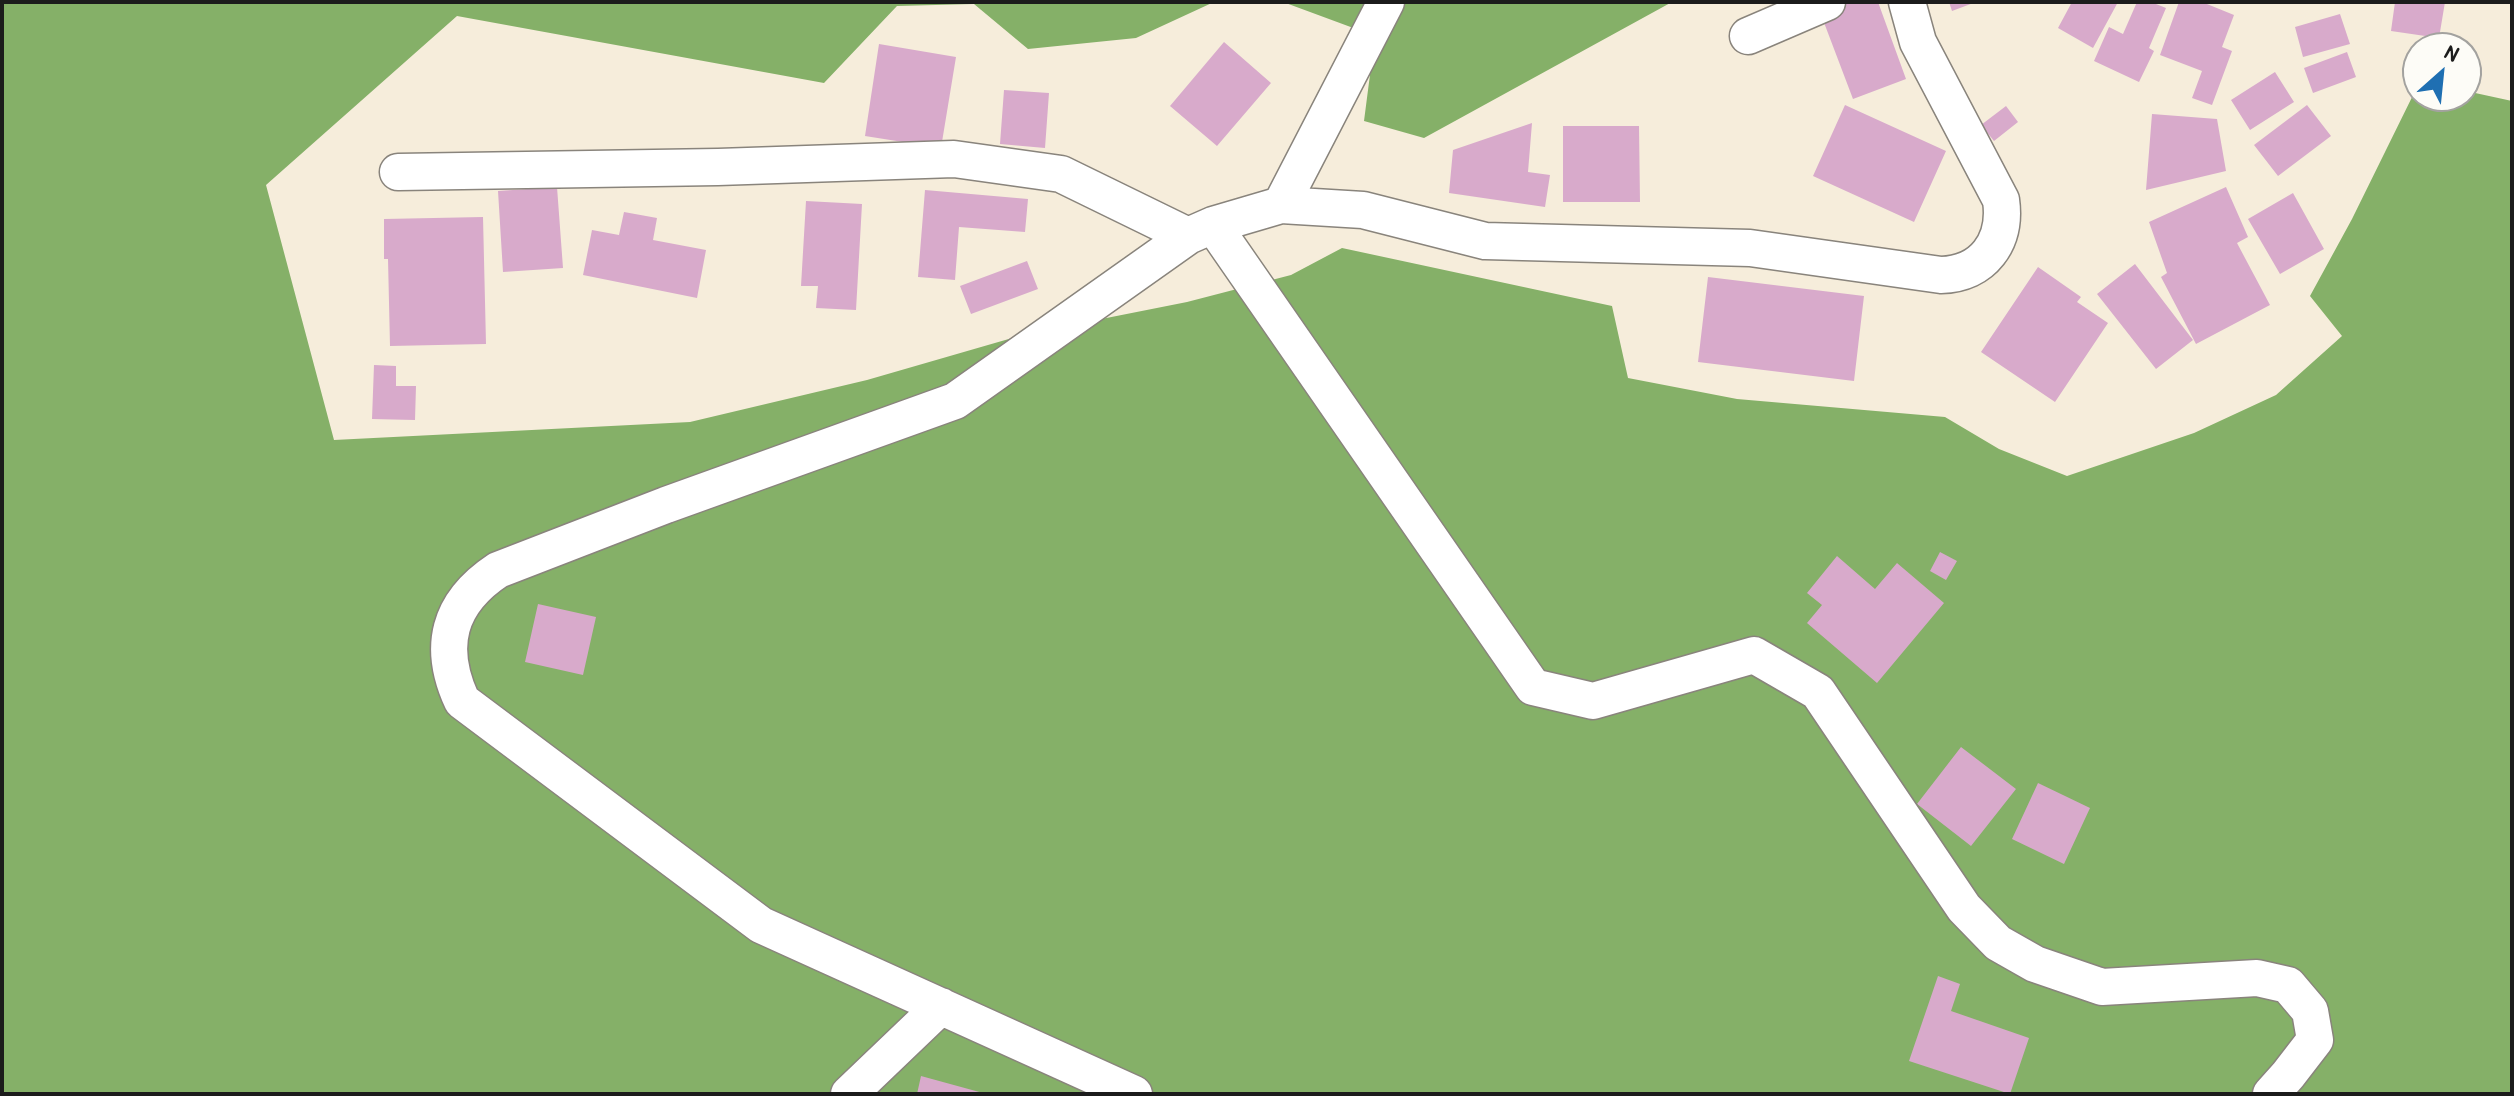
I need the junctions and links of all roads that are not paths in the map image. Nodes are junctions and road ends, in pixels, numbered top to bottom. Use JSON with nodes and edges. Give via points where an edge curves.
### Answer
{"nodes":[{"id":1,"x":1386,"y":2,"type":"edge"},
{"id":2,"x":1827,"y":2,"type":"edge"},
{"id":3,"x":1907,"y":2,"type":"edge"},
{"id":4,"x":1748,"y":36,"type":"dead end"},
{"id":5,"x":398,"y":172,"type":"dead end"},
{"id":6,"x":1281,"y":205,"type":"junction"},
{"id":7,"x":1200,"y":231,"type":"junction"},
{"id":8,"x":941,"y":1006,"type":"junction"},
{"id":9,"x":849,"y":1094,"type":"edge"},
{"id":10,"x":1134,"y":1094,"type":"edge"},
{"id":11,"x":2271,"y":1094,"type":"edge"}],
"edges":[{"from":1,"to":6,"type":"street"},
{"from":2,"to":4,"type":"street"},
{"from":3,"to":6,"type":"street","via":[[1918,42],[2001,200],[2002,228],[1990,254],[1955,275],[1750,248],[1485,241],[1363,210]]},
{"from":5,"to":7,"type":"street","via":[[954,159],[1061,174]]},
{"from":6,"to":7,"type":"street"},
{"from":7,"to":8,"type":"street","via":[[955,401],[498,570],[480,582],[455,618],[449,660],[462,701],[761,925]]},
{"from":7,"to":11,"type":"street","via":[[1533,687],[1593,701],[1754,655],[1818,692],[1964,908],[1998,943],[2035,964],[2102,987],[2257,978],[2288,985],[2310,1011],[2315,1040]]},
{"from":8,"to":9,"type":"street"},
{"from":8,"to":10,"type":"street"}]}
